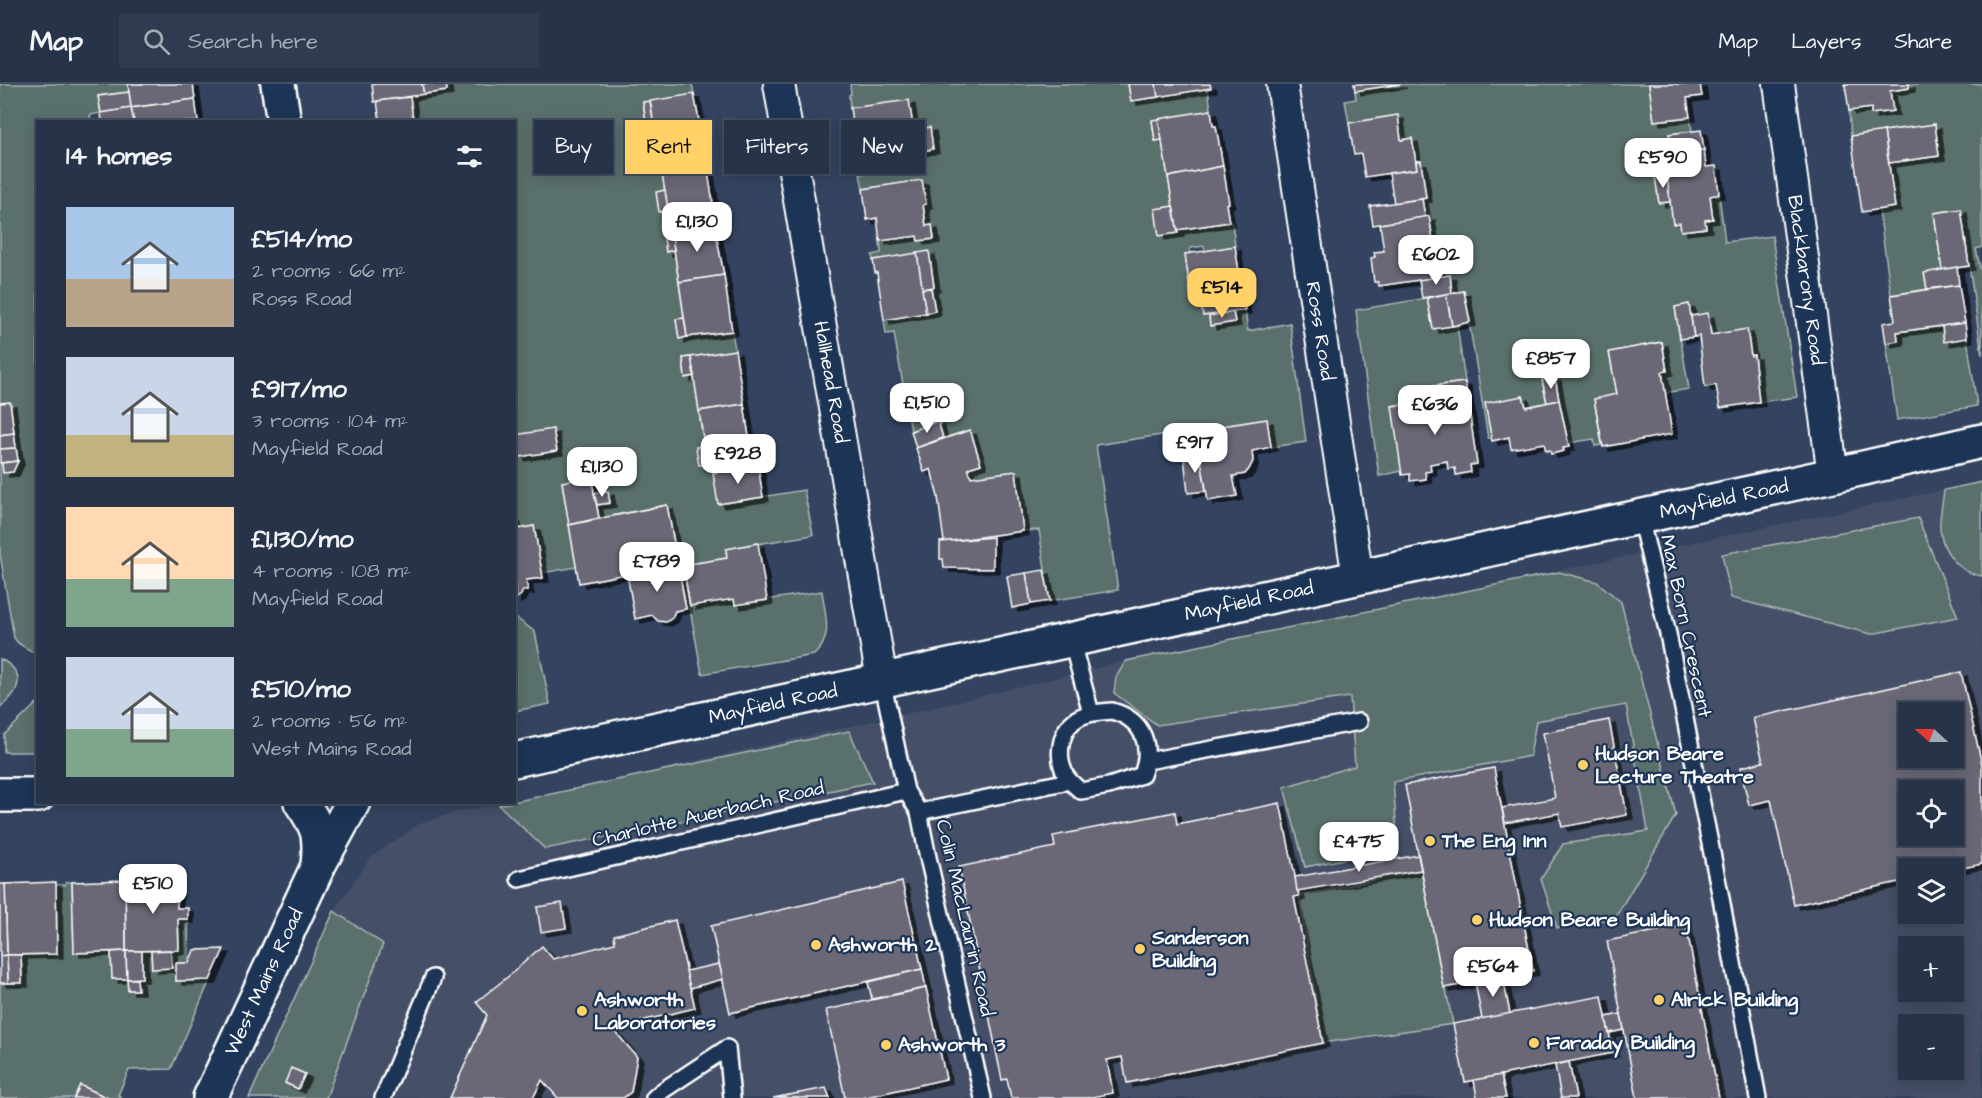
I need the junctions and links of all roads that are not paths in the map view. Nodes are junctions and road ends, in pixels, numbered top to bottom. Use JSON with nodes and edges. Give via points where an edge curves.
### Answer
{"nodes":[{"id":1,"x":278,"y":84,"type":"edge"},
{"id":2,"x":779,"y":84,"type":"edge"},
{"id":3,"x":1282,"y":84,"type":"edge"},
{"id":4,"x":1779,"y":84,"type":"edge"},
{"id":5,"x":284,"y":120,"type":"edge"},
{"id":6,"x":1982,"y":441,"type":"edge"},
{"id":7,"x":1833,"y":475,"type":"junction"},
{"id":8,"x":1640,"y":517,"type":"junction"},
{"id":9,"x":1358,"y":578,"type":"junction"},
{"id":10,"x":1071,"y":639,"type":"junction"},
{"id":11,"x":882,"y":680,"type":"junction"},
{"id":12,"x":1091,"y":713,"type":"junction"},
{"id":13,"x":1359,"y":722,"type":"dead end"},
{"id":14,"x":516,"y":760,"type":"edge"},
{"id":15,"x":1147,"y":761,"type":"junction"},
{"id":16,"x":1069,"y":781,"type":"junction"},
{"id":17,"x":906,"y":791,"type":"junction"},
{"id":18,"x":0,"y":795,"type":"edge"},
{"id":19,"x":36,"y":795,"type":"edge"},
{"id":20,"x":302,"y":804,"type":"edge"},
{"id":21,"x":352,"y":804,"type":"edge"},
{"id":22,"x":919,"y":812,"type":"junction"},
{"id":23,"x":318,"y":866,"type":"junction"},
{"id":24,"x":519,"y":879,"type":"dead end"},
{"id":25,"x":434,"y":978,"type":"dead end"},
{"id":26,"x":210,"y":1098,"type":"edge"},
{"id":27,"x":383,"y":1098,"type":"edge"},
{"id":28,"x":654,"y":1098,"type":"edge"},
{"id":29,"x":732,"y":1098,"type":"edge"},
{"id":30,"x":983,"y":1098,"type":"edge"},
{"id":31,"x":1758,"y":1098,"type":"edge"}],
"edges":[{"from":1,"to":5,"type":"street"},
{"from":2,"to":11,"type":"street","name":"Hallhead Road"},
{"from":3,"to":9,"type":"street","name":"Ross Road"},
{"from":4,"to":7,"type":"street","name":"Blackbarony Road"},
{"from":6,"to":7,"type":"street","name":"Mayfield Road"},
{"from":7,"to":8,"type":"street","name":"Mayfield Road"},
{"from":8,"to":9,"type":"street","name":"Mayfield Road"},
{"from":8,"to":31,"type":"lane","name":"Max Born Crescent","via":[[1668,634]]},
{"from":9,"to":10,"type":"street","name":"Mayfield Road"},
{"from":10,"to":11,"type":"street","name":"Mayfield Road"},
{"from":10,"to":12,"type":"lane"},
{"from":11,"to":14,"type":"street","name":"Mayfield Road"},
{"from":11,"to":17,"type":"lane","name":"Colin MacLaurin Road"},
{"from":12,"to":15,"type":"lane","via":[[1112,711],[1132,720],[1146,743]]},
{"from":12,"to":16,"type":"lane","via":[[1074,722],[1060,746],[1060,759]]},
{"from":13,"to":15,"type":"lane"},
{"from":15,"to":16,"type":"lane","via":[[1142,775],[1109,786],[1081,791]]},
{"from":16,"to":22,"type":"lane"},
{"from":17,"to":22,"type":"lane","name":"Colin MacLaurin Road"},
{"from":17,"to":24,"type":"lane","name":"Charlotte Auerbach Road"},
{"from":18,"to":19,"type":"street"},
{"from":20,"to":23,"type":"street","name":"West Mains Road","via":[[313,819],[320,841]]},
{"from":21,"to":23,"type":"street","name":"West Mains Road"},
{"from":22,"to":30,"type":"lane","name":"Colin MacLaurin Road"},
{"from":23,"to":26,"type":"street","name":"West Mains Road"},
{"from":25,"to":27,"type":"lane"},
{"from":28,"to":29,"type":"lane","via":[[727,1048]]}]}
